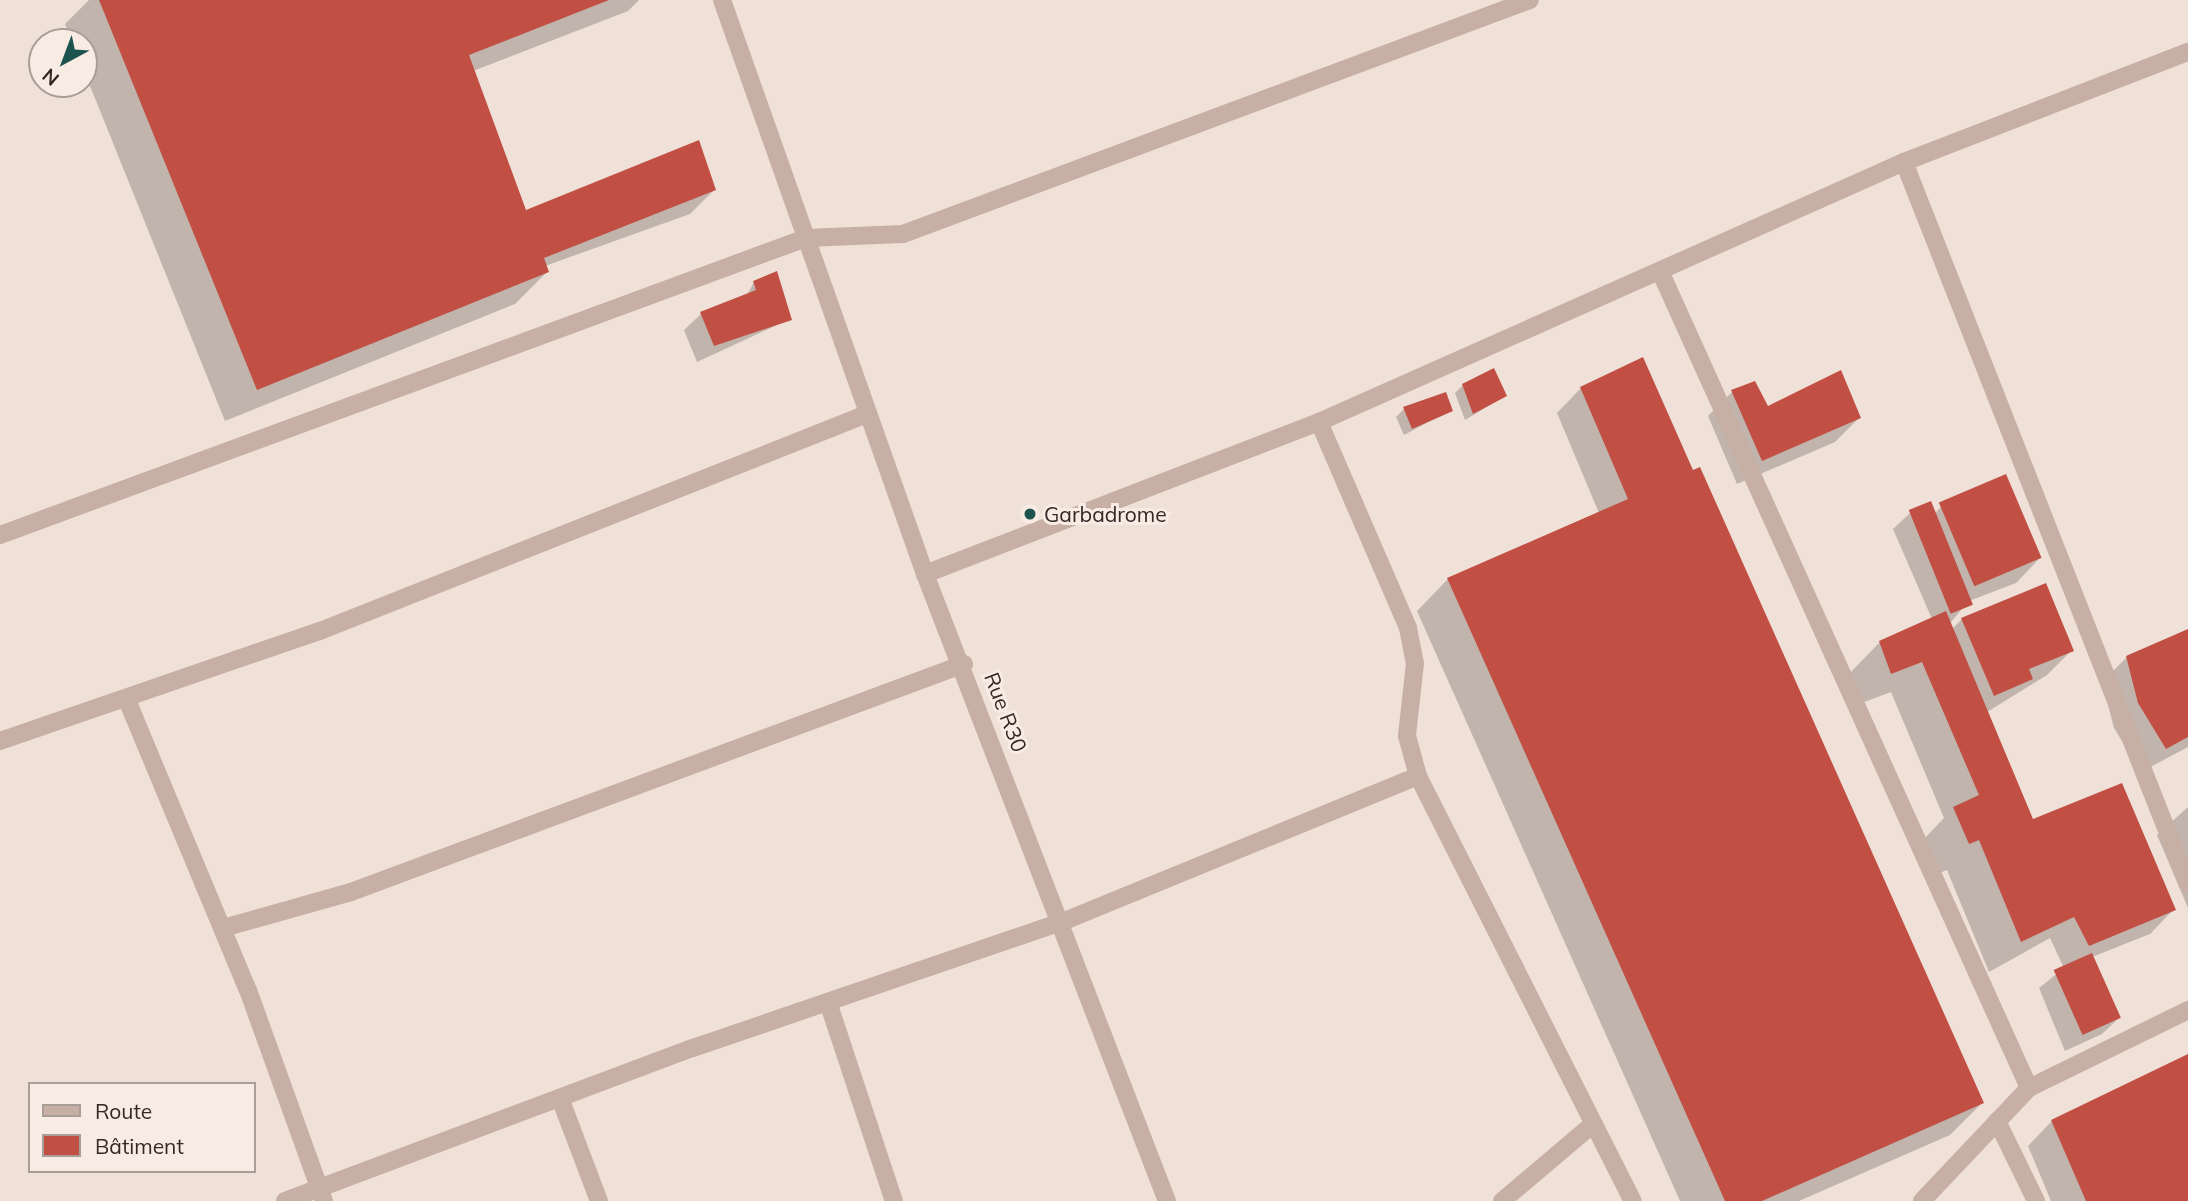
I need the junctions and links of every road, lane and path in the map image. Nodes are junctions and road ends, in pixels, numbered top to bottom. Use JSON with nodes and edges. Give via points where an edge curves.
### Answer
{"nodes":[{"id":1,"x":722,"y":0,"type":"edge"},
{"id":2,"x":1530,"y":0,"type":"edge"},
{"id":3,"x":2188,"y":52,"type":"edge"},
{"id":4,"x":1903,"y":162,"type":"junction"},
{"id":5,"x":806,"y":238,"type":"junction"},
{"id":6,"x":1660,"y":271,"type":"junction"},
{"id":7,"x":867,"y":414,"type":"junction"},
{"id":8,"x":1319,"y":422,"type":"junction"},
{"id":9,"x":0,"y":535,"type":"edge"},
{"id":10,"x":925,"y":575,"type":"junction"},
{"id":11,"x":964,"y":664,"type":"junction"},
{"id":12,"x":127,"y":700,"type":"junction"},
{"id":13,"x":0,"y":741,"type":"edge"},
{"id":14,"x":1418,"y":776,"type":"junction"},
{"id":15,"x":2188,"y":884,"type":"edge"},
{"id":16,"x":1062,"y":922,"type":"junction"},
{"id":17,"x":223,"y":928,"type":"junction"},
{"id":18,"x":828,"y":1002,"type":"junction"},
{"id":19,"x":2188,"y":1010,"type":"edge"},
{"id":20,"x":2029,"y":1088,"type":"junction"},
{"id":21,"x":560,"y":1098,"type":"junction"},
{"id":22,"x":1997,"y":1121,"type":"junction"},
{"id":23,"x":1593,"y":1124,"type":"junction"},
{"id":24,"x":321,"y":1195,"type":"edge"},
{"id":25,"x":285,"y":1201,"type":"edge"},
{"id":26,"x":599,"y":1201,"type":"edge"},
{"id":27,"x":894,"y":1201,"type":"edge"},
{"id":28,"x":1167,"y":1201,"type":"edge"},
{"id":29,"x":1502,"y":1201,"type":"edge"},
{"id":30,"x":1633,"y":1201,"type":"edge"},
{"id":31,"x":1922,"y":1201,"type":"edge"},
{"id":32,"x":2036,"y":1201,"type":"edge"}],
"edges":[{"from":1,"to":5,"type":"street","name":"Rue R30"},
{"from":2,"to":5,"type":"street","via":[[903,234]]},
{"from":3,"to":4,"type":"street"},
{"from":4,"to":6,"type":"street"},
{"from":4,"to":15,"type":"street"},
{"from":5,"to":7,"type":"street","name":"Rue R30"},
{"from":5,"to":9,"type":"street"},
{"from":6,"to":8,"type":"street"},
{"from":6,"to":20,"type":"street"},
{"from":7,"to":10,"type":"street","name":"Rue R30"},
{"from":7,"to":12,"type":"street","via":[[320,631]]},
{"from":8,"to":10,"type":"street"},
{"from":8,"to":14,"type":"street","via":[[1408,628],[1415,663],[1407,736]]},
{"from":10,"to":11,"type":"street","name":"Rue R30"},
{"from":11,"to":16,"type":"street","name":"Rue R30"},
{"from":11,"to":17,"type":"street","via":[[374,884]]},
{"from":12,"to":13,"type":"street"},
{"from":12,"to":17,"type":"street"},
{"from":14,"to":16,"type":"street"},
{"from":14,"to":23,"type":"street"},
{"from":16,"to":18,"type":"street"},
{"from":16,"to":28,"type":"street","name":"Rue R30"},
{"from":17,"to":24,"type":"street"},
{"from":18,"to":21,"type":"street"},
{"from":18,"to":27,"type":"street"},
{"from":19,"to":20,"type":"street"},
{"from":20,"to":22,"type":"street"},
{"from":21,"to":24,"type":"street"},
{"from":21,"to":26,"type":"street"},
{"from":22,"to":31,"type":"street"},
{"from":22,"to":32,"type":"street"},
{"from":23,"to":29,"type":"street"},
{"from":23,"to":30,"type":"street"},
{"from":24,"to":25,"type":"street"}]}
